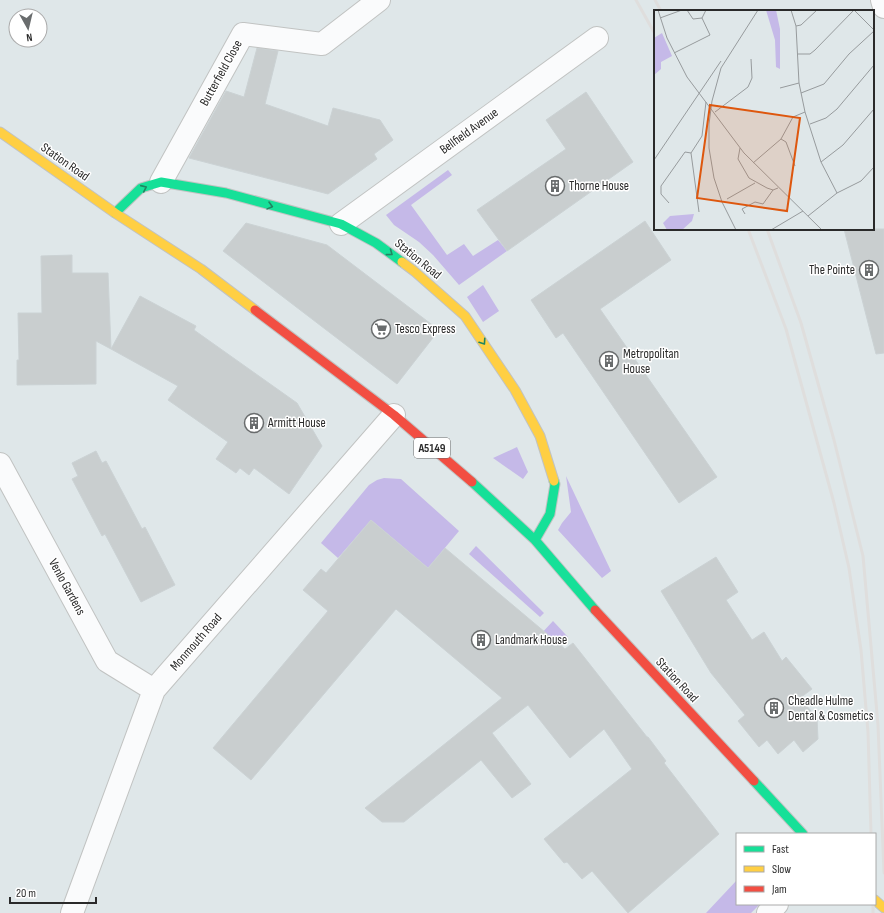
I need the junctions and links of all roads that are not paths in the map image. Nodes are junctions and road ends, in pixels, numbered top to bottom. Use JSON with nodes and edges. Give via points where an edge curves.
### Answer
{"nodes":[{"id":1,"x":379,"y":0,"type":"edge"},
{"id":2,"x":882,"y":0,"type":"edge"},
{"id":3,"x":884,"y":7,"type":"edge"},
{"id":4,"x":597,"y":38,"type":"dead end"},
{"id":5,"x":0,"y":132,"type":"edge"},
{"id":6,"x":161,"y":182,"type":"junction"},
{"id":7,"x":115,"y":213,"type":"junction"},
{"id":8,"x":341,"y":224,"type":"junction"},
{"id":9,"x":394,"y":415,"type":"junction"},
{"id":10,"x":0,"y":464,"type":"edge"},
{"id":11,"x":535,"y":540,"type":"junction"},
{"id":12,"x":154,"y":690,"type":"junction"},
{"id":13,"x":802,"y":833,"type":"edge"},
{"id":14,"x":876,"y":901,"type":"edge"},
{"id":15,"x":776,"y":905,"type":"edge"},
{"id":16,"x":884,"y":908,"type":"edge"},
{"id":17,"x":72,"y":913,"type":"edge"},
{"id":18,"x":768,"y":913,"type":"edge"}],
"edges":[{"from":1,"to":6,"type":"street","name":"Butterfield Close","via":[[322,44],[243,34]]},
{"from":2,"to":3,"type":"street"},
{"from":4,"to":8,"type":"street","name":"Bellfield Avenue"},
{"from":5,"to":7,"type":"main road","name":"Station Road","number":"A5149"},
{"from":7,"to":6,"type":"main road","name":"Station Road","one_way":true,"via":[[141,188]]},
{"from":6,"to":8,"type":"main road","name":"Station Road","one_way":true,"via":[[226,193]]},
{"from":7,"to":9,"type":"main road","name":"Station Road","number":"A5149","via":[[201,269]]},
{"from":8,"to":11,"type":"main road","name":"Station Road","one_way":true,"via":[[376,243],[414,271],[465,316],[515,390],[540,436],[555,484],[550,514]]},
{"from":9,"to":11,"type":"main road","name":"Station Road","number":"A5149"},
{"from":9,"to":12,"type":"street","name":"Monmouth Road"},
{"from":10,"to":12,"type":"street","name":"Venlo Gardens","via":[[107,661]]},
{"from":11,"to":13,"type":"main road","name":"Station Road","number":"A5149","via":[[596,611]]},
{"from":12,"to":17,"type":"street","name":"Monmouth Road"},
{"from":14,"to":16,"type":"main road"},
{"from":15,"to":18,"type":"street"}]}
